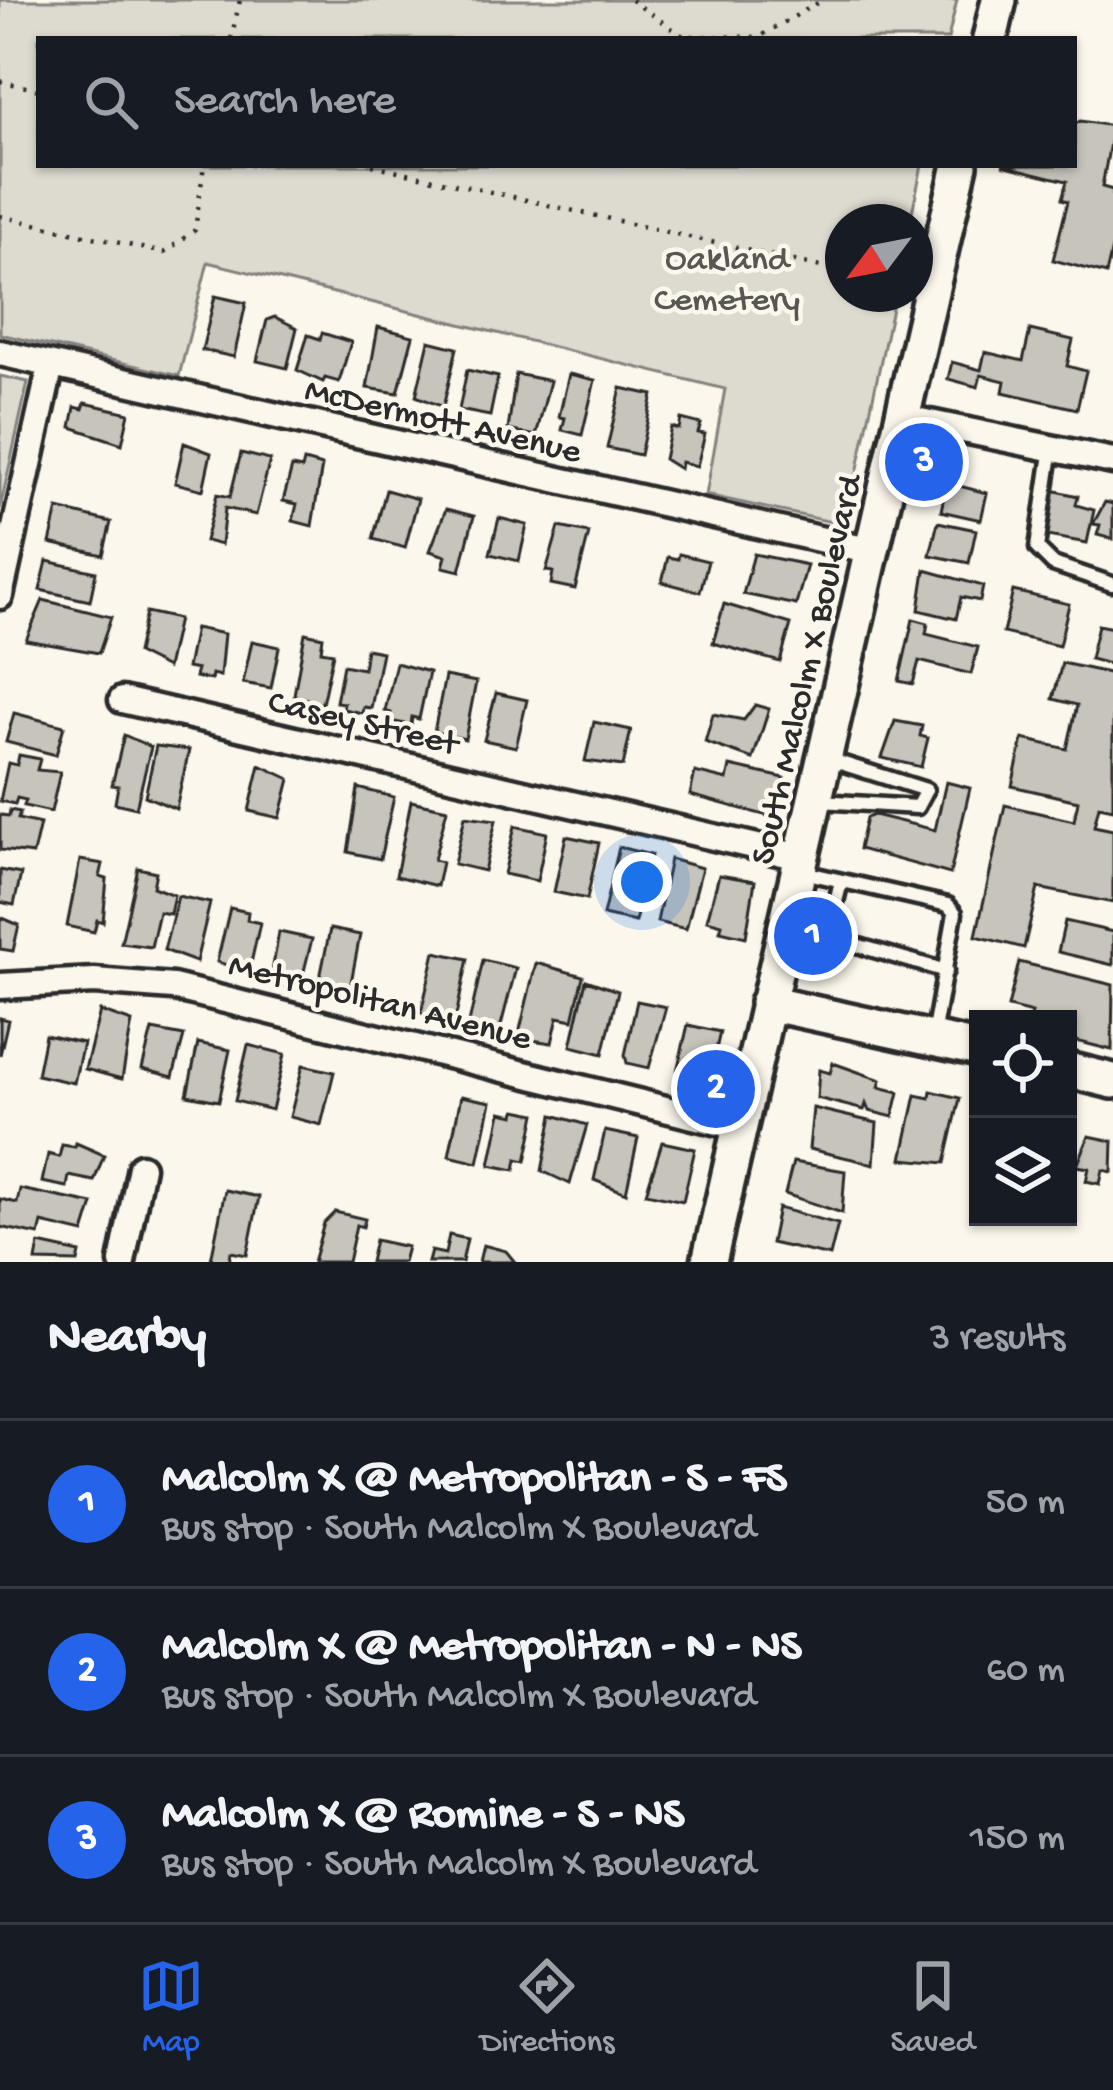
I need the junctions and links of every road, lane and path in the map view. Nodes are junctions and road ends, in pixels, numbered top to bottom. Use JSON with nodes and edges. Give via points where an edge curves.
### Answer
{"nodes":[{"id":1,"x":240,"y":0,"type":"edge"},
{"id":2,"x":631,"y":0,"type":"edge"},
{"id":3,"x":823,"y":0,"type":"edge"},
{"id":4,"x":1000,"y":0,"type":"edge"},
{"id":5,"x":232,"y":36,"type":"edge"},
{"id":6,"x":683,"y":36,"type":"edge"},
{"id":7,"x":761,"y":36,"type":"edge"},
{"id":8,"x":991,"y":36,"type":"edge"},
{"id":9,"x":0,"y":82,"type":"edge"},
{"id":10,"x":36,"y":89,"type":"edge"},
{"id":11,"x":204,"y":168,"type":"edge"},
{"id":12,"x":385,"y":168,"type":"edge"},
{"id":13,"x":959,"y":168,"type":"edge"},
{"id":14,"x":0,"y":217,"type":"edge"},
{"id":15,"x":825,"y":268,"type":"edge"},
{"id":16,"x":0,"y":353,"type":"edge"},
{"id":17,"x":51,"y":365,"type":"junction"},
{"id":18,"x":901,"y":417,"type":"junction"},
{"id":19,"x":1052,"y":446,"type":"junction"},
{"id":20,"x":1113,"y":461,"type":"edge"},
{"id":21,"x":872,"y":551,"type":"junction"},
{"id":22,"x":1112,"y":584,"type":"edge"},
{"id":23,"x":0,"y":596,"type":"edge"},
{"id":24,"x":122,"y":700,"type":"dead end"},
{"id":25,"x":823,"y":758,"type":"junction"},
{"id":26,"x":813,"y":800,"type":"junction"},
{"id":27,"x":798,"y":864,"type":"junction"},
{"id":28,"x":841,"y":881,"type":"junction"},
{"id":29,"x":946,"y":970,"type":"junction"},
{"id":30,"x":0,"y":986,"type":"edge"},
{"id":31,"x":767,"y":1003,"type":"junction"},
{"id":32,"x":933,"y":1038,"type":"junction"},
{"id":33,"x":969,"y":1047,"type":"edge"},
{"id":34,"x":1077,"y":1072,"type":"edge"},
{"id":35,"x":1113,"y":1081,"type":"edge"},
{"id":36,"x":738,"y":1127,"type":"junction"},
{"id":37,"x":141,"y":1166,"type":"dead end"},
{"id":38,"x":122,"y":1262,"type":"edge"},
{"id":39,"x":709,"y":1262,"type":"edge"}],
"edges":[{"from":1,"to":5,"type":"path"},
{"from":2,"to":6,"type":"path"},
{"from":3,"to":7,"type":"path"},
{"from":4,"to":8,"type":"street"},
{"from":9,"to":10,"type":"path"},
{"from":11,"to":14,"type":"path","via":[[195,230],[164,253]]},
{"from":12,"to":15,"type":"path"},
{"from":13,"to":18,"type":"street","name":"South Malcolm X Boulevard"},
{"from":16,"to":17,"type":"street","name":"McDermott Avenue"},
{"from":17,"to":21,"type":"street","name":"McDermott Avenue"},
{"from":17,"to":23,"type":"street"},
{"from":18,"to":19,"type":"street"},
{"from":18,"to":21,"type":"street","name":"South Malcolm X Boulevard"},
{"from":19,"to":20,"type":"street"},
{"from":19,"to":22,"type":"lane","via":[[1037,548],[1053,564]]},
{"from":21,"to":25,"type":"street","name":"South Malcolm X Boulevard"},
{"from":24,"to":27,"type":"street","name":"Casey Street"},
{"from":25,"to":26,"type":"street","name":"South Malcolm X Boulevard"},
{"from":25,"to":26,"type":"lane","via":[[919,783],[924,802],[901,808]]},
{"from":26,"to":27,"type":"street","name":"South Malcolm X Boulevard"},
{"from":27,"to":28,"type":"lane"},
{"from":27,"to":31,"type":"street","name":"South Malcolm X Boulevard"},
{"from":28,"to":29,"type":"lane","via":[[831,923],[839,940]]},
{"from":28,"to":29,"type":"lane","via":[[948,905],[957,922]]},
{"from":29,"to":32,"type":"lane"},
{"from":30,"to":36,"type":"street","name":"Metropolitan Avenue","via":[[173,987]]},
{"from":31,"to":32,"type":"street"},
{"from":31,"to":36,"type":"street","name":"South Malcolm X Boulevard"},
{"from":32,"to":33,"type":"street"},
{"from":34,"to":35,"type":"street"},
{"from":36,"to":39,"type":"street","name":"South Malcolm X Boulevard"},
{"from":37,"to":38,"type":"street"}]}
